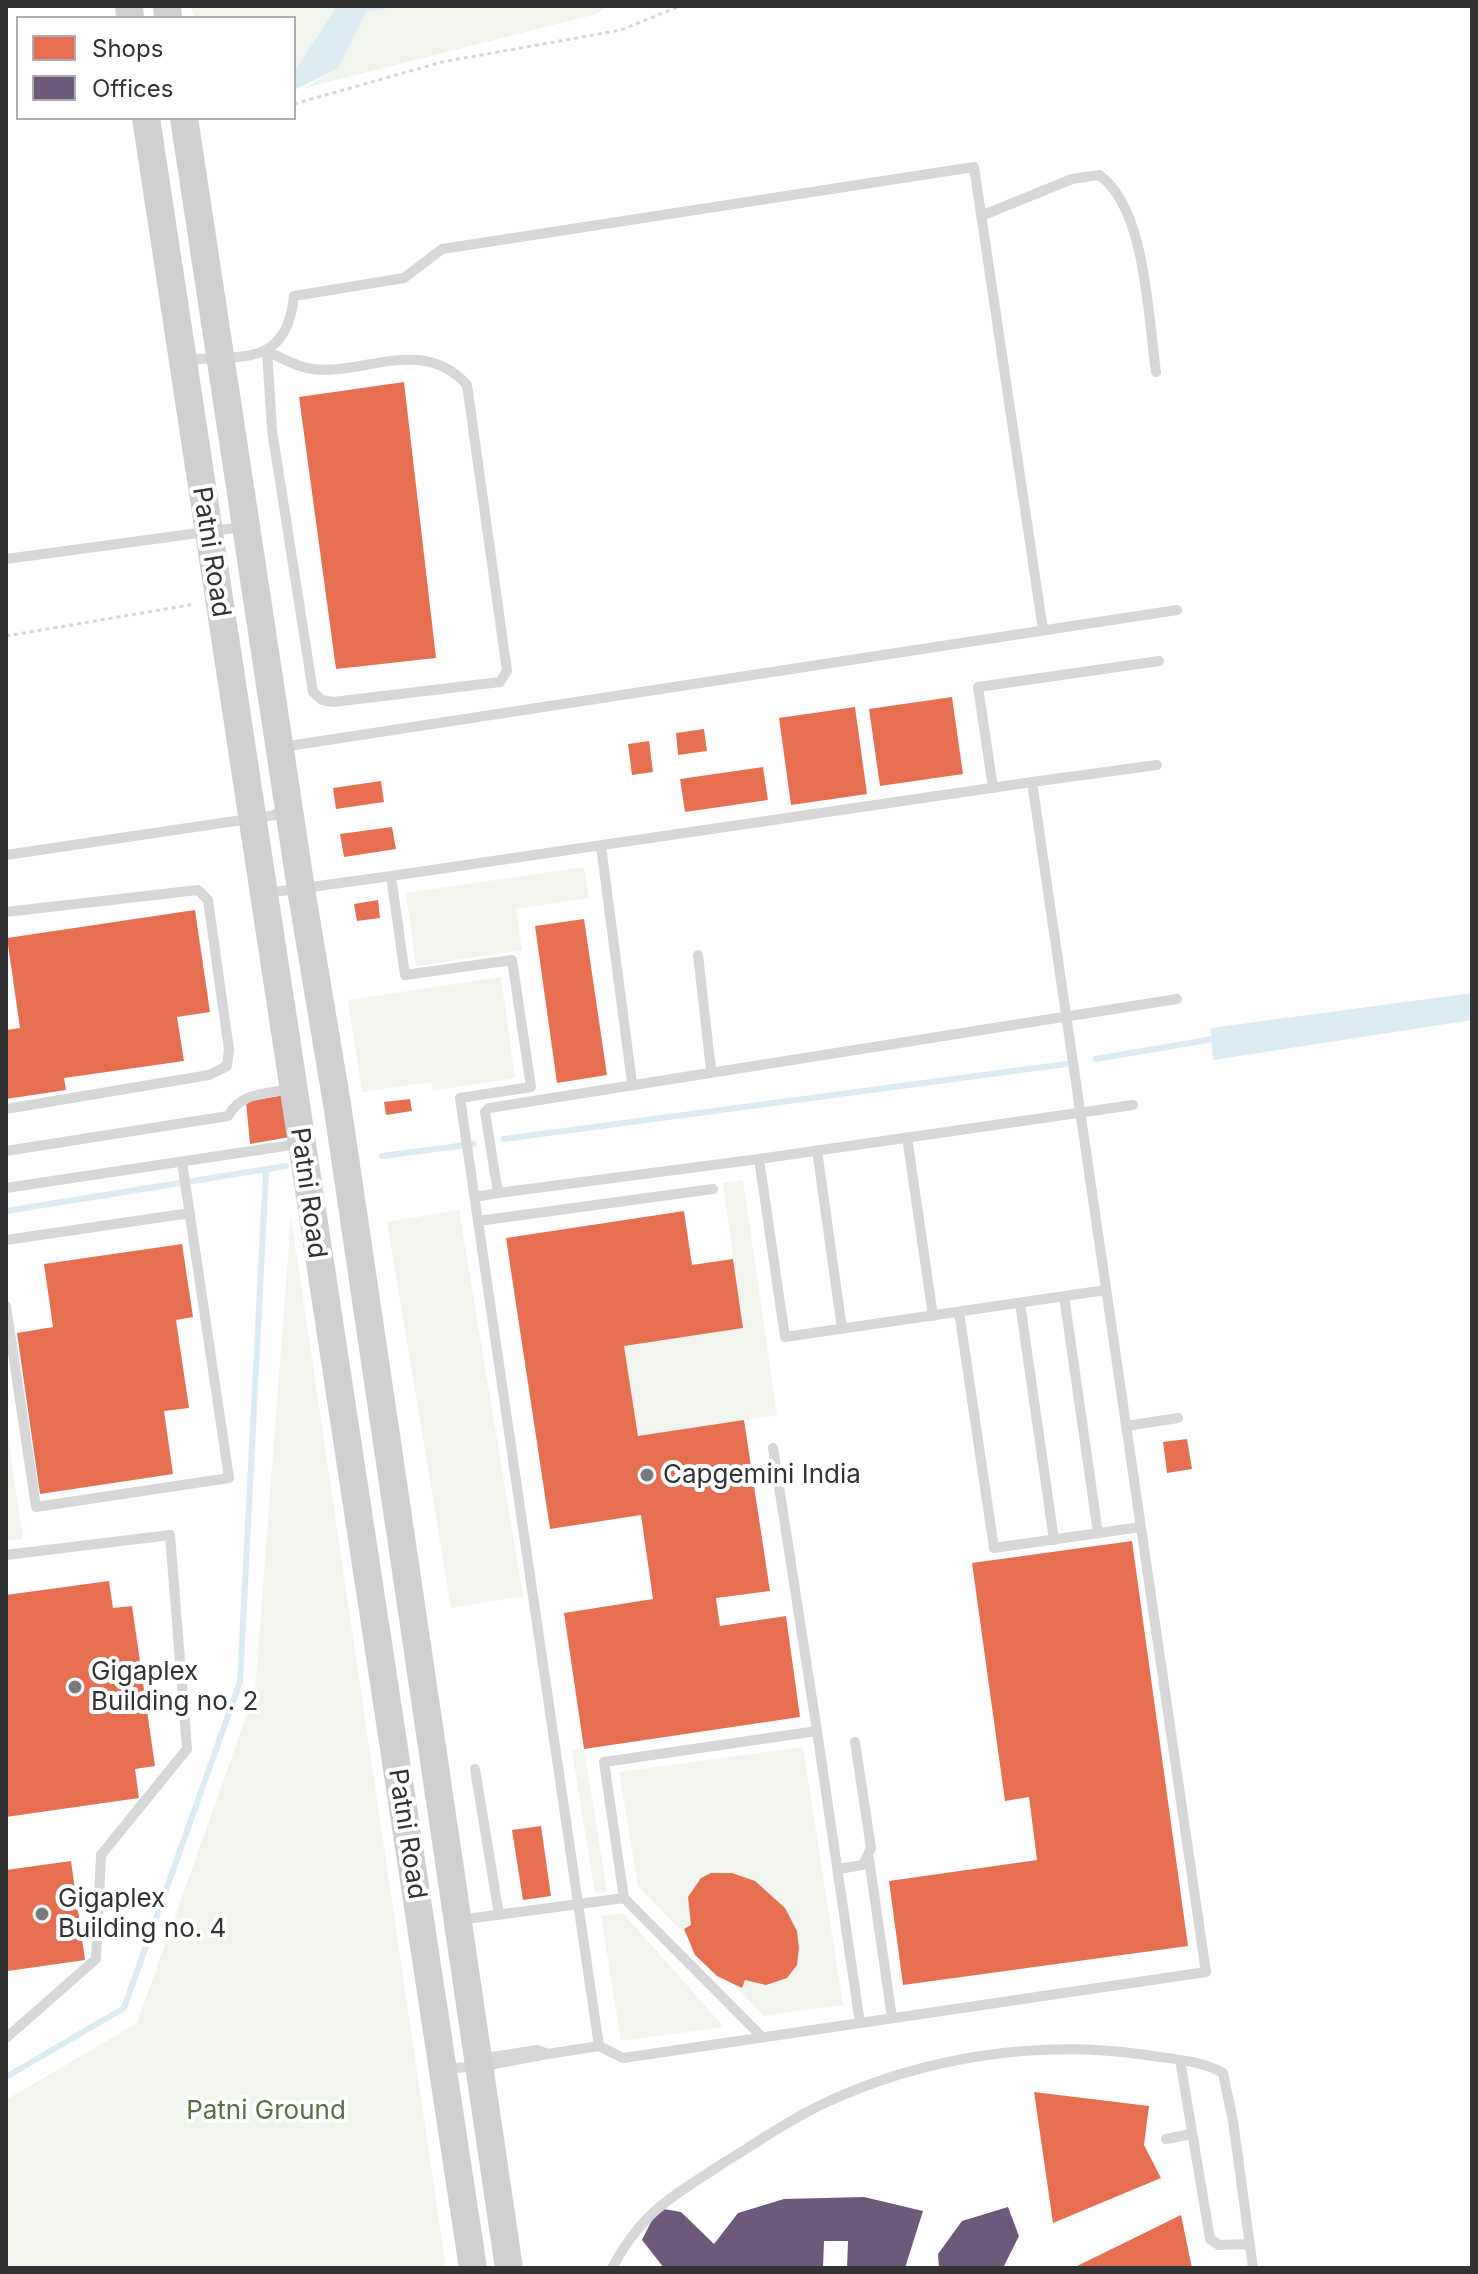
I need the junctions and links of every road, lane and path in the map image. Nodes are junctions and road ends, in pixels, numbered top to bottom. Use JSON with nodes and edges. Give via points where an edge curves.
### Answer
{"nodes":[{"id":1,"x":680,"y":6,"type":"edge"},
{"id":2,"x":296,"y":103,"type":"edge"},
{"id":3,"x":146,"y":120,"type":"edge"},
{"id":4,"x":184,"y":120,"type":"edge"},
{"id":5,"x":981,"y":216,"type":"junction"},
{"id":6,"x":267,"y":351,"type":"junction"},
{"id":7,"x":220,"y":357,"type":"junction"},
{"id":8,"x":182,"y":360,"type":"junction"},
{"id":9,"x":1156,"y":372,"type":"dead end"},
{"id":10,"x":245,"y":526,"type":"junction"},
{"id":11,"x":208,"y":531,"type":"junction"},
{"id":12,"x":6,"y":559,"type":"edge"},
{"id":13,"x":219,"y":600,"type":"junction"},
{"id":14,"x":1177,"y":610,"type":"dead end"},
{"id":15,"x":1043,"y":630,"type":"junction"},
{"id":16,"x":6,"y":636,"type":"edge"},
{"id":17,"x":1159,"y":661,"type":"dead end"},
{"id":18,"x":279,"y":747,"type":"junction"},
{"id":19,"x":1157,"y":765,"type":"dead end"},
{"id":20,"x":1032,"y":782,"type":"junction"},
{"id":21,"x":993,"y":788,"type":"junction"},
{"id":22,"x":289,"y":813,"type":"junction"},
{"id":23,"x":252,"y":819,"type":"junction"},
{"id":24,"x":601,"y":846,"type":"junction"},
{"id":25,"x":6,"y":855,"type":"edge"},
{"id":26,"x":391,"y":876,"type":"junction"},
{"id":27,"x":301,"y":889,"type":"junction"},
{"id":28,"x":263,"y":894,"type":"junction"},
{"id":29,"x":6,"y":912,"type":"edge"},
{"id":30,"x":698,"y":955,"type":"dead end"},
{"id":31,"x":1177,"y":999,"type":"dead end"},
{"id":32,"x":1067,"y":1016,"type":"junction"},
{"id":33,"x":711,"y":1070,"type":"junction"},
{"id":34,"x":632,"y":1083,"type":"junction"},
{"id":35,"x":293,"y":1089,"type":"junction"},
{"id":36,"x":1133,"y":1105,"type":"dead end"},
{"id":37,"x":6,"y":1109,"type":"edge"},
{"id":38,"x":1080,"y":1112,"type":"junction"},
{"id":39,"x":907,"y":1137,"type":"junction"},
{"id":40,"x":300,"y":1144,"type":"junction"},
{"id":41,"x":817,"y":1150,"type":"junction"},
{"id":42,"x":6,"y":1151,"type":"edge"},
{"id":43,"x":759,"y":1159,"type":"junction"},
{"id":44,"x":182,"y":1162,"type":"junction"},
{"id":45,"x":6,"y":1188,"type":"edge"},
{"id":46,"x":713,"y":1189,"type":"dead end"},
{"id":47,"x":474,"y":1192,"type":"junction"},
{"id":48,"x":498,"y":1193,"type":"junction"},
{"id":49,"x":190,"y":1213,"type":"junction"},
{"id":50,"x":478,"y":1221,"type":"junction"},
{"id":51,"x":6,"y":1240,"type":"edge"},
{"id":52,"x":1106,"y":1290,"type":"junction"},
{"id":53,"x":1064,"y":1296,"type":"junction"},
{"id":54,"x":1020,"y":1303,"type":"junction"},
{"id":55,"x":6,"y":1306,"type":"edge"},
{"id":56,"x":959,"y":1312,"type":"junction"},
{"id":57,"x":933,"y":1316,"type":"junction"},
{"id":58,"x":842,"y":1329,"type":"junction"},
{"id":59,"x":1178,"y":1418,"type":"dead end"},
{"id":60,"x":1126,"y":1426,"type":"junction"},
{"id":61,"x":773,"y":1448,"type":"dead end"},
{"id":62,"x":1141,"y":1527,"type":"junction"},
{"id":63,"x":1098,"y":1533,"type":"junction"},
{"id":64,"x":1054,"y":1540,"type":"junction"},
{"id":65,"x":6,"y":1555,"type":"edge"},
{"id":66,"x":817,"y":1731,"type":"junction"},
{"id":67,"x":855,"y":1742,"type":"dead end"},
{"id":68,"x":475,"y":1769,"type":"dead end"},
{"id":69,"x":869,"y":1859,"type":"junction"},
{"id":70,"x":838,"y":1869,"type":"junction"},
{"id":71,"x":624,"y":1898,"type":"junction"},
{"id":72,"x":578,"y":1904,"type":"junction"},
{"id":73,"x":499,"y":1915,"type":"junction"},
{"id":74,"x":457,"y":1920,"type":"junction"},
{"id":75,"x":892,"y":2018,"type":"junction"},
{"id":76,"x":860,"y":2023,"type":"junction"},
{"id":77,"x":762,"y":2037,"type":"junction"},
{"id":78,"x":6,"y":2038,"type":"edge"},
{"id":79,"x":599,"y":2046,"type":"junction"},
{"id":80,"x":1180,"y":2060,"type":"junction"},
{"id":81,"x":478,"y":2063,"type":"junction"},
{"id":82,"x":443,"y":2069,"type":"junction"},
{"id":83,"x":1192,"y":2134,"type":"junction"},
{"id":84,"x":1166,"y":2139,"type":"dead end"},
{"id":85,"x":1249,"y":2244,"type":"junction"},
{"id":86,"x":473,"y":2268,"type":"edge"},
{"id":87,"x":509,"y":2268,"type":"edge"},
{"id":88,"x":612,"y":2268,"type":"edge"},
{"id":89,"x":1253,"y":2268,"type":"edge"}],
"edges":[{"from":1,"to":2,"type":"path","via":[[621,30],[442,62]]},
{"from":3,"to":8,"type":"main road","name":"Patni Road"},
{"from":4,"to":7,"type":"main road","name":"Patni Road"},
{"from":5,"to":6,"type":"lane","via":[[974,167],[442,249],[404,278],[294,296],[287,329]]},
{"from":5,"to":9,"type":"lane","via":[[1072,179],[1099,175],[1113,185],[1136,240]]},
{"from":5,"to":15,"type":"lane"},
{"from":6,"to":6,"type":"lane","via":[[309,369],[407,358],[458,375],[467,385],[507,671],[500,682],[333,702],[313,692],[272,430]]},
{"from":6,"to":7,"type":"lane"},
{"from":7,"to":8,"type":"lane"},
{"from":7,"to":10,"type":"main road","name":"Patni Road"},
{"from":8,"to":11,"type":"main road","name":"Patni Road"},
{"from":10,"to":11,"type":"lane"},
{"from":10,"to":18,"type":"main road","name":"Patni Road"},
{"from":11,"to":12,"type":"lane"},
{"from":11,"to":13,"type":"main road","name":"Patni Road"},
{"from":13,"to":16,"type":"path"},
{"from":13,"to":23,"type":"main road","name":"Patni Road"},
{"from":14,"to":15,"type":"lane"},
{"from":15,"to":18,"type":"lane"},
{"from":17,"to":21,"type":"lane","via":[[978,687]]},
{"from":18,"to":22,"type":"main road","name":"Patni Road"},
{"from":19,"to":20,"type":"lane"},
{"from":20,"to":21,"type":"lane"},
{"from":20,"to":32,"type":"lane"},
{"from":21,"to":24,"type":"lane"},
{"from":22,"to":23,"type":"lane"},
{"from":22,"to":27,"type":"main road","name":"Patni Road"},
{"from":23,"to":25,"type":"lane"},
{"from":23,"to":28,"type":"main road","name":"Patni Road"},
{"from":24,"to":26,"type":"lane"},
{"from":24,"to":34,"type":"lane"},
{"from":26,"to":27,"type":"lane"},
{"from":26,"to":47,"type":"lane","via":[[405,975],[512,960],[531,1087],[460,1098]]},
{"from":27,"to":28,"type":"lane"},
{"from":27,"to":74,"type":"main road","name":"Patni Road"},
{"from":28,"to":35,"type":"main road","name":"Patni Road"},
{"from":29,"to":37,"type":"lane","via":[[198,890],[208,900],[229,1050],[227,1066],[209,1075]]},
{"from":30,"to":33,"type":"lane"},
{"from":31,"to":32,"type":"lane"},
{"from":32,"to":33,"type":"lane"},
{"from":32,"to":38,"type":"lane"},
{"from":33,"to":34,"type":"lane"},
{"from":34,"to":48,"type":"lane","via":[[489,1108],[486,1122]]},
{"from":35,"to":40,"type":"main road","name":"Patni Road"},
{"from":35,"to":42,"type":"lane","via":[[249,1096],[228,1116]]},
{"from":36,"to":38,"type":"lane"},
{"from":38,"to":39,"type":"lane"},
{"from":38,"to":52,"type":"lane"},
{"from":39,"to":41,"type":"lane"},
{"from":39,"to":57,"type":"lane"},
{"from":40,"to":44,"type":"lane"},
{"from":40,"to":82,"type":"main road","name":"Patni Road"},
{"from":41,"to":43,"type":"lane"},
{"from":41,"to":58,"type":"lane"},
{"from":43,"to":48,"type":"lane"},
{"from":43,"to":58,"type":"lane","via":[[785,1337]]},
{"from":44,"to":45,"type":"lane"},
{"from":44,"to":49,"type":"lane"},
{"from":46,"to":50,"type":"lane"},
{"from":47,"to":48,"type":"lane"},
{"from":47,"to":50,"type":"lane"},
{"from":49,"to":51,"type":"lane"},
{"from":49,"to":55,"type":"lane","via":[[229,1478],[36,1507]]},
{"from":50,"to":72,"type":"lane"},
{"from":52,"to":53,"type":"lane"},
{"from":52,"to":60,"type":"lane"},
{"from":53,"to":54,"type":"lane"},
{"from":53,"to":63,"type":"lane"},
{"from":54,"to":56,"type":"lane"},
{"from":54,"to":64,"type":"lane"},
{"from":56,"to":57,"type":"lane"},
{"from":56,"to":64,"type":"lane","via":[[994,1548]]},
{"from":57,"to":58,"type":"lane"},
{"from":59,"to":60,"type":"lane"},
{"from":60,"to":62,"type":"lane"},
{"from":61,"to":66,"type":"lane"},
{"from":62,"to":63,"type":"lane"},
{"from":62,"to":75,"type":"lane","via":[[1206,1972]]},
{"from":63,"to":64,"type":"lane"},
{"from":65,"to":78,"type":"lane","via":[[170,1535],[187,1749],[101,1855],[96,1959]]},
{"from":66,"to":70,"type":"lane"},
{"from":66,"to":71,"type":"lane","via":[[604,1762]]},
{"from":67,"to":69,"type":"lane"},
{"from":68,"to":73,"type":"lane"},
{"from":69,"to":70,"type":"lane"},
{"from":69,"to":75,"type":"lane"},
{"from":70,"to":76,"type":"lane"},
{"from":71,"to":72,"type":"lane"},
{"from":71,"to":77,"type":"lane"},
{"from":72,"to":73,"type":"lane"},
{"from":72,"to":79,"type":"lane"},
{"from":73,"to":74,"type":"lane"},
{"from":74,"to":81,"type":"main road","name":"Patni Road"},
{"from":75,"to":76,"type":"lane"},
{"from":76,"to":77,"type":"lane"},
{"from":77,"to":79,"type":"lane","via":[[623,2058]]},
{"from":79,"to":81,"type":"lane"},
{"from":80,"to":83,"type":"lane"},
{"from":80,"to":85,"type":"lane","via":[[1226,2077]]},
{"from":80,"to":88,"type":"lane","via":[[1117,2051],[1020,2051],[934,2066],[852,2092],[799,2116],[653,2209],[630,2234]]},
{"from":81,"to":82,"type":"lane"},
{"from":81,"to":87,"type":"main road","name":"Patni Road"},
{"from":82,"to":86,"type":"main road","name":"Patni Road"},
{"from":83,"to":84,"type":"lane"},
{"from":83,"to":85,"type":"lane","via":[[1210,2239],[1219,2245]]},
{"from":85,"to":89,"type":"lane"}]}
